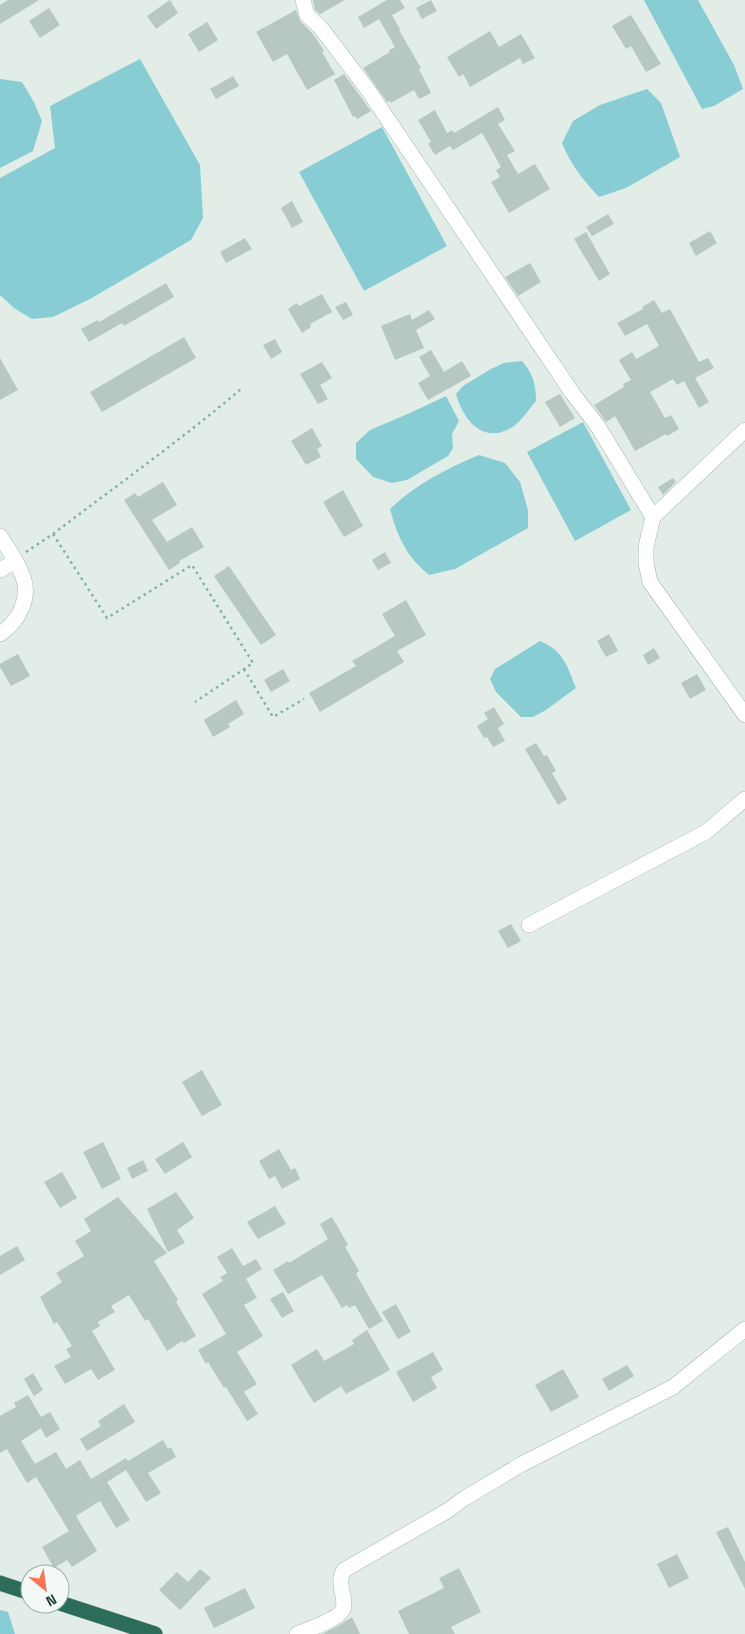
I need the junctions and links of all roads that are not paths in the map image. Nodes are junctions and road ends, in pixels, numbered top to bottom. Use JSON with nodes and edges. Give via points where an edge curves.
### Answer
{"nodes":[{"id":1,"x":303,"y":0,"type":"edge"},
{"id":2,"x":745,"y":430,"type":"edge"},
{"id":3,"x":653,"y":517,"type":"junction"},
{"id":4,"x":0,"y":536,"type":"edge"},
{"id":5,"x":15,"y":560,"type":"junction"},
{"id":6,"x":0,"y":570,"type":"edge"},
{"id":7,"x":0,"y":634,"type":"edge"},
{"id":8,"x":745,"y":715,"type":"edge"},
{"id":9,"x":745,"y":799,"type":"edge"},
{"id":10,"x":529,"y":925,"type":"dead end"},
{"id":11,"x":745,"y":1328,"type":"edge"},
{"id":12,"x":0,"y":1583,"type":"edge"},
{"id":13,"x":20,"y":1590,"type":"edge"},
{"id":14,"x":70,"y":1606,"type":"edge"},
{"id":15,"x":154,"y":1634,"type":"edge"},
{"id":16,"x":297,"y":1634,"type":"edge"}],
"edges":[{"from":1,"to":3,"type":"street","via":[[307,15],[321,28],[368,90],[597,425]]},
{"from":2,"to":3,"type":"street"},
{"from":3,"to":8,"type":"street","via":[[646,547],[650,582]]},
{"from":4,"to":5,"type":"street"},
{"from":5,"to":6,"type":"street"},
{"from":5,"to":7,"type":"street","via":[[24,578],[25,592],[20,614],[10,628]]},
{"from":9,"to":10,"type":"street","via":[[706,832]]},
{"from":11,"to":16,"type":"street","via":[[673,1387],[522,1464],[344,1570],[340,1583],[342,1611],[336,1617]]},
{"from":12,"to":13,"type":"highway"},
{"from":14,"to":15,"type":"highway"}]}
